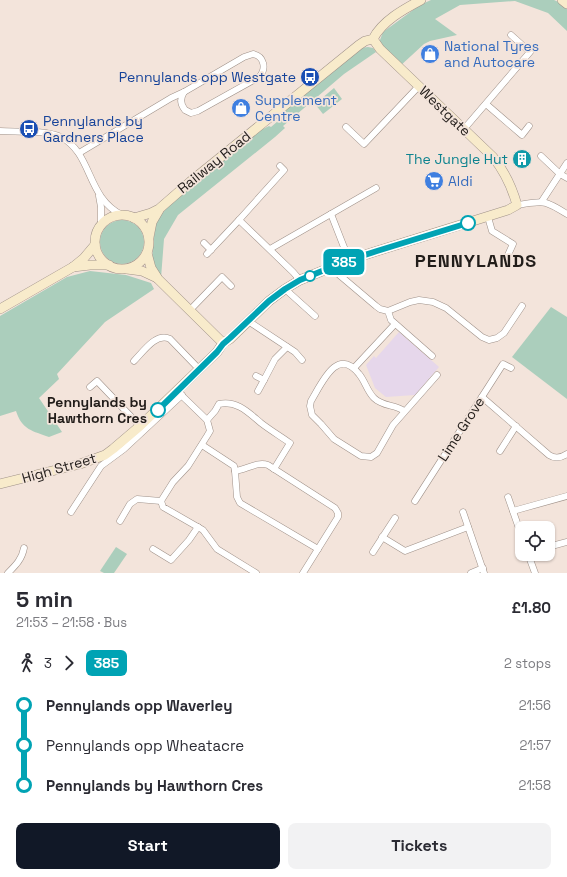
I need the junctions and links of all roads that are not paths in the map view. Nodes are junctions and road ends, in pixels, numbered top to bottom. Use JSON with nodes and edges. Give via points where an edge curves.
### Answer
{"nodes":[{"id":1,"x":421,"y":0,"type":"edge"},
{"id":2,"x":562,"y":0,"type":"edge"},
{"id":3,"x":567,"y":4,"type":"edge"},
{"id":4,"x":511,"y":36,"type":"dead end"},
{"id":5,"x":373,"y":39,"type":"junction"},
{"id":6,"x":419,"y":86,"type":"junction"},
{"id":7,"x":184,"y":92,"type":"junction"},
{"id":8,"x":164,"y":103,"type":"junction"},
{"id":9,"x":486,"y":104,"type":"junction"},
{"id":10,"x":182,"y":106,"type":"junction"},
{"id":11,"x":529,"y":126,"type":"dead end"},
{"id":12,"x":346,"y":127,"type":"dead end"},
{"id":13,"x":464,"y":129,"type":"junction"},
{"id":14,"x":0,"y":131,"type":"edge"},
{"id":15,"x":79,"y":153,"type":"junction"},
{"id":16,"x":541,"y":156,"type":"dead end"},
{"id":17,"x":567,"y":164,"type":"edge"},
{"id":18,"x":280,"y":166,"type":"dead end"},
{"id":19,"x":560,"y":174,"type":"junction"},
{"id":20,"x":567,"y":178,"type":"edge"},
{"id":21,"x":376,"y":188,"type":"dead end"},
{"id":22,"x":99,"y":195,"type":"junction"},
{"id":23,"x":542,"y":201,"type":"junction"},
{"id":24,"x":517,"y":205,"type":"junction"},
{"id":25,"x":159,"y":209,"type":"junction"},
{"id":26,"x":331,"y":214,"type":"junction"},
{"id":27,"x":567,"y":214,"type":"edge"},
{"id":28,"x":122,"y":215,"type":"junction"},
{"id":29,"x":488,"y":217,"type":"junction"},
{"id":30,"x":134,"y":218,"type":"junction"},
{"id":31,"x":239,"y":220,"type":"junction"},
{"id":32,"x":101,"y":225,"type":"junction"},
{"id":33,"x":149,"y":237,"type":"junction"},
{"id":34,"x":204,"y":243,"type":"dead end"},
{"id":35,"x":95,"y":245,"type":"junction"},
{"id":36,"x":270,"y":249,"type":"junction"},
{"id":37,"x":147,"y":253,"type":"junction"},
{"id":38,"x":508,"y":255,"type":"dead end"},
{"id":39,"x":349,"y":260,"type":"junction"},
{"id":40,"x":109,"y":265,"type":"junction"},
{"id":41,"x":334,"y":266,"type":"junction"},
{"id":42,"x":73,"y":267,"type":"junction"},
{"id":43,"x":123,"y":269,"type":"junction"},
{"id":44,"x":300,"y":280,"type":"junction"},
{"id":45,"x":161,"y":281,"type":"junction"},
{"id":46,"x":231,"y":286,"type":"dead end"},
{"id":47,"x":285,"y":289,"type":"junction"},
{"id":48,"x":522,"y":306,"type":"dead end"},
{"id":49,"x":0,"y":309,"type":"edge"},
{"id":50,"x":190,"y":310,"type":"junction"},
{"id":51,"x":388,"y":312,"type":"junction"},
{"id":52,"x":315,"y":316,"type":"dead end"},
{"id":53,"x":248,"y":321,"type":"junction"},
{"id":54,"x":395,"y":324,"type":"junction"},
{"id":55,"x":223,"y":344,"type":"junction"},
{"id":56,"x":287,"y":347,"type":"junction"},
{"id":57,"x":432,"y":356,"type":"dead end"},
{"id":58,"x":302,"y":360,"type":"dead end"},
{"id":59,"x":134,"y":361,"type":"dead end"},
{"id":60,"x":354,"y":368,"type":"junction"},
{"id":61,"x":511,"y":368,"type":"dead end"},
{"id":62,"x":199,"y":369,"type":"junction"},
{"id":63,"x":437,"y":375,"type":"dead end"},
{"id":64,"x":256,"y":376,"type":"dead end"},
{"id":65,"x":264,"y":380,"type":"junction"},
{"id":66,"x":90,"y":387,"type":"dead end"},
{"id":67,"x":258,"y":391,"type":"dead end"},
{"id":68,"x":180,"y":393,"type":"junction"},
{"id":69,"x":482,"y":397,"type":"junction"},
{"id":70,"x":404,"y":411,"type":"junction"},
{"id":71,"x":207,"y":420,"type":"junction"},
{"id":72,"x":140,"y":426,"type":"junction"},
{"id":73,"x":516,"y":426,"type":"junction"},
{"id":74,"x":294,"y":437,"type":"dead end"},
{"id":75,"x":290,"y":443,"type":"junction"},
{"id":76,"x":202,"y":445,"type":"junction"},
{"id":77,"x":500,"y":451,"type":"dead end"},
{"id":78,"x":567,"y":454,"type":"edge"},
{"id":79,"x":274,"y":469,"type":"junction"},
{"id":80,"x":235,"y":471,"type":"junction"},
{"id":81,"x":0,"y":484,"type":"edge"},
{"id":82,"x":567,"y":496,"type":"edge"},
{"id":83,"x":508,"y":497,"type":"dead end"},
{"id":84,"x":161,"y":501,"type":"junction"},
{"id":85,"x":415,"y":501,"type":"dead end"},
{"id":86,"x":71,"y":512,"type":"dead end"},
{"id":87,"x":464,"y":512,"type":"dead end"},
{"id":88,"x":513,"y":512,"type":"junction"},
{"id":89,"x":114,"y":518,"type":"dead end"},
{"id":90,"x":395,"y":518,"type":"dead end"},
{"id":91,"x":516,"y":521,"type":"edge"},
{"id":92,"x":198,"y":527,"type":"junction"},
{"id":93,"x":468,"y":527,"type":"junction"},
{"id":94,"x":382,"y":537,"type":"junction"},
{"id":95,"x":567,"y":542,"type":"edge"},
{"id":96,"x":555,"y":545,"type":"edge"},
{"id":97,"x":153,"y":549,"type":"dead end"},
{"id":98,"x":318,"y":549,"type":"junction"},
{"id":99,"x":21,"y":550,"type":"dead end"},
{"id":100,"x":373,"y":552,"type":"dead end"},
{"id":101,"x":531,"y":561,"type":"edge"},
{"id":102,"x":484,"y":571,"type":"edge"},
{"id":103,"x":8,"y":573,"type":"edge"},
{"id":104,"x":256,"y":573,"type":"edge"},
{"id":105,"x":303,"y":573,"type":"edge"},
{"id":106,"x":471,"y":573,"type":"edge"},
{"id":107,"x":535,"y":573,"type":"edge"}],
"edges":[{"from":1,"to":5,"type":"street","name":"Railway Road","via":[[376,31]]},
{"from":2,"to":3,"type":"street"},
{"from":4,"to":9,"type":"street","via":[[530,52]]},
{"from":5,"to":6,"type":"street","name":"Westgate"},
{"from":5,"to":25,"type":"street","name":"Railway Road","via":[[359,45]]},
{"from":6,"to":12,"type":"street","via":[[364,144]]},
{"from":6,"to":13,"type":"street","name":"Westgate"},
{"from":7,"to":8,"type":"street"},
{"from":7,"to":10,"type":"street"},
{"from":7,"to":10,"type":"street","via":[[249,55],[257,55],[262,61],[264,69],[259,77],[194,113],[188,112]]},
{"from":8,"to":10,"type":"street","via":[[173,102]]},
{"from":8,"to":15,"type":"street"},
{"from":9,"to":11,"type":"street","via":[[522,135]]},
{"from":9,"to":13,"type":"street"},
{"from":13,"to":24,"type":"street","name":"Westgate","via":[[503,170]]},
{"from":14,"to":15,"type":"street","via":[[49,133],[61,137]]},
{"from":15,"to":22,"type":"street"},
{"from":16,"to":19,"type":"street"},
{"from":17,"to":19,"type":"street"},
{"from":18,"to":31,"type":"street","via":[[284,170]]},
{"from":19,"to":20,"type":"street"},
{"from":19,"to":23,"type":"street"},
{"from":21,"to":26,"type":"street"},
{"from":22,"to":28,"type":"street","via":[[112,209]]},
{"from":22,"to":32,"type":"street"},
{"from":23,"to":24,"type":"street"},
{"from":23,"to":27,"type":"street"},
{"from":24,"to":29,"type":"street","name":"High Street"},
{"from":25,"to":30,"type":"street","name":"Railway Road"},
{"from":25,"to":33,"type":"street","name":"Railway Road","via":[[152,222]]},
{"from":26,"to":36,"type":"street"},
{"from":26,"to":39,"type":"street"},
{"from":28,"to":30,"type":"street"},
{"from":28,"to":32,"type":"street","via":[[111,217]]},
{"from":29,"to":38,"type":"street","via":[[492,231],[513,244]]},
{"from":29,"to":39,"type":"street","name":"High Street"},
{"from":30,"to":33,"type":"street","via":[[141,222]]},
{"from":31,"to":34,"type":"street","via":[[209,252]]},
{"from":31,"to":36,"type":"street"},
{"from":32,"to":35,"type":"street","via":[[97,231]]},
{"from":33,"to":37,"type":"street"},
{"from":35,"to":40,"type":"street","via":[[100,257]]},
{"from":35,"to":42,"type":"street"},
{"from":36,"to":44,"type":"street"},
{"from":37,"to":43,"type":"street","via":[[143,260]]},
{"from":37,"to":45,"type":"street","via":[[151,268]]},
{"from":39,"to":41,"type":"street","name":"High Street"},
{"from":40,"to":42,"type":"street"},
{"from":40,"to":43,"type":"street"},
{"from":41,"to":44,"type":"street","name":"High Street"},
{"from":41,"to":51,"type":"street","via":[[337,273],[376,306]]},
{"from":42,"to":49,"type":"street"},
{"from":43,"to":45,"type":"street","via":[[142,271]]},
{"from":44,"to":47,"type":"street","name":"High Street"},
{"from":45,"to":50,"type":"street"},
{"from":46,"to":50,"type":"street","via":[[222,277]]},
{"from":47,"to":52,"type":"street"},
{"from":47,"to":53,"type":"street","name":"High Street"},
{"from":48,"to":51,"type":"street","via":[[504,333],[489,340],[446,308],[433,302],[419,300]]},
{"from":50,"to":55,"type":"street"},
{"from":51,"to":54,"type":"street"},
{"from":53,"to":55,"type":"street","name":"High Street"},
{"from":53,"to":56,"type":"street"},
{"from":54,"to":57,"type":"street"},
{"from":54,"to":60,"type":"street"},
{"from":55,"to":62,"type":"street","name":"High Street"},
{"from":56,"to":58,"type":"street"},
{"from":56,"to":65,"type":"street","via":[[275,359]]},
{"from":59,"to":62,"type":"street","via":[[155,340],[164,337],[170,339]]},
{"from":60,"to":70,"type":"street","via":[[375,398],[382,404]]},
{"from":60,"to":70,"type":"street","via":[[349,364],[336,365],[311,401],[312,415],[334,439],[361,456],[371,457],[377,453]]},
{"from":61,"to":69,"type":"street","name":"Lime Grove","via":[[503,364]]},
{"from":62,"to":68,"type":"street","name":"High Street"},
{"from":63,"to":70,"type":"street"},
{"from":64,"to":65,"type":"street"},
{"from":65,"to":67,"type":"street"},
{"from":66,"to":72,"type":"street","via":[[97,381]]},
{"from":68,"to":71,"type":"street"},
{"from":68,"to":72,"type":"street","name":"High Street"},
{"from":68,"to":86,"type":"street","via":[[124,449],[101,466]]},
{"from":69,"to":73,"type":"street"},
{"from":69,"to":85,"type":"street","name":"Lime Grove"},
{"from":71,"to":75,"type":"street","via":[[219,404],[238,406]]},
{"from":71,"to":76,"type":"street","via":[[210,431]]},
{"from":72,"to":81,"type":"street","name":"High Street","via":[[114,449],[100,457]]},
{"from":73,"to":77,"type":"street"},
{"from":73,"to":78,"type":"street","via":[[551,456],[560,458]]},
{"from":74,"to":75,"type":"street"},
{"from":75,"to":79,"type":"street"},
{"from":76,"to":80,"type":"street","via":[[232,464]]},
{"from":76,"to":84,"type":"street"},
{"from":79,"to":80,"type":"street","via":[[263,463]]},
{"from":79,"to":98,"type":"street","via":[[337,510],[338,517]]},
{"from":80,"to":98,"type":"street","via":[[237,497],[240,503]]},
{"from":82,"to":88,"type":"street"},
{"from":83,"to":88,"type":"street"},
{"from":84,"to":89,"type":"street","via":[[137,499],[130,504],[121,522]]},
{"from":84,"to":92,"type":"street","via":[[163,507]]},
{"from":87,"to":93,"type":"street"},
{"from":88,"to":91,"type":"street"},
{"from":90,"to":94,"type":"street"},
{"from":92,"to":97,"type":"street","via":[[171,560]]},
{"from":92,"to":104,"type":"street","via":[[206,533],[217,549]]},
{"from":93,"to":94,"type":"street","via":[[405,551]]},
{"from":93,"to":102,"type":"street"},
{"from":94,"to":100,"type":"street"},
{"from":95,"to":96,"type":"street"},
{"from":98,"to":105,"type":"street"},
{"from":99,"to":103,"type":"street","via":[[23,555],[18,564]]},
{"from":101,"to":107,"type":"street"},
{"from":102,"to":106,"type":"street"}]}
